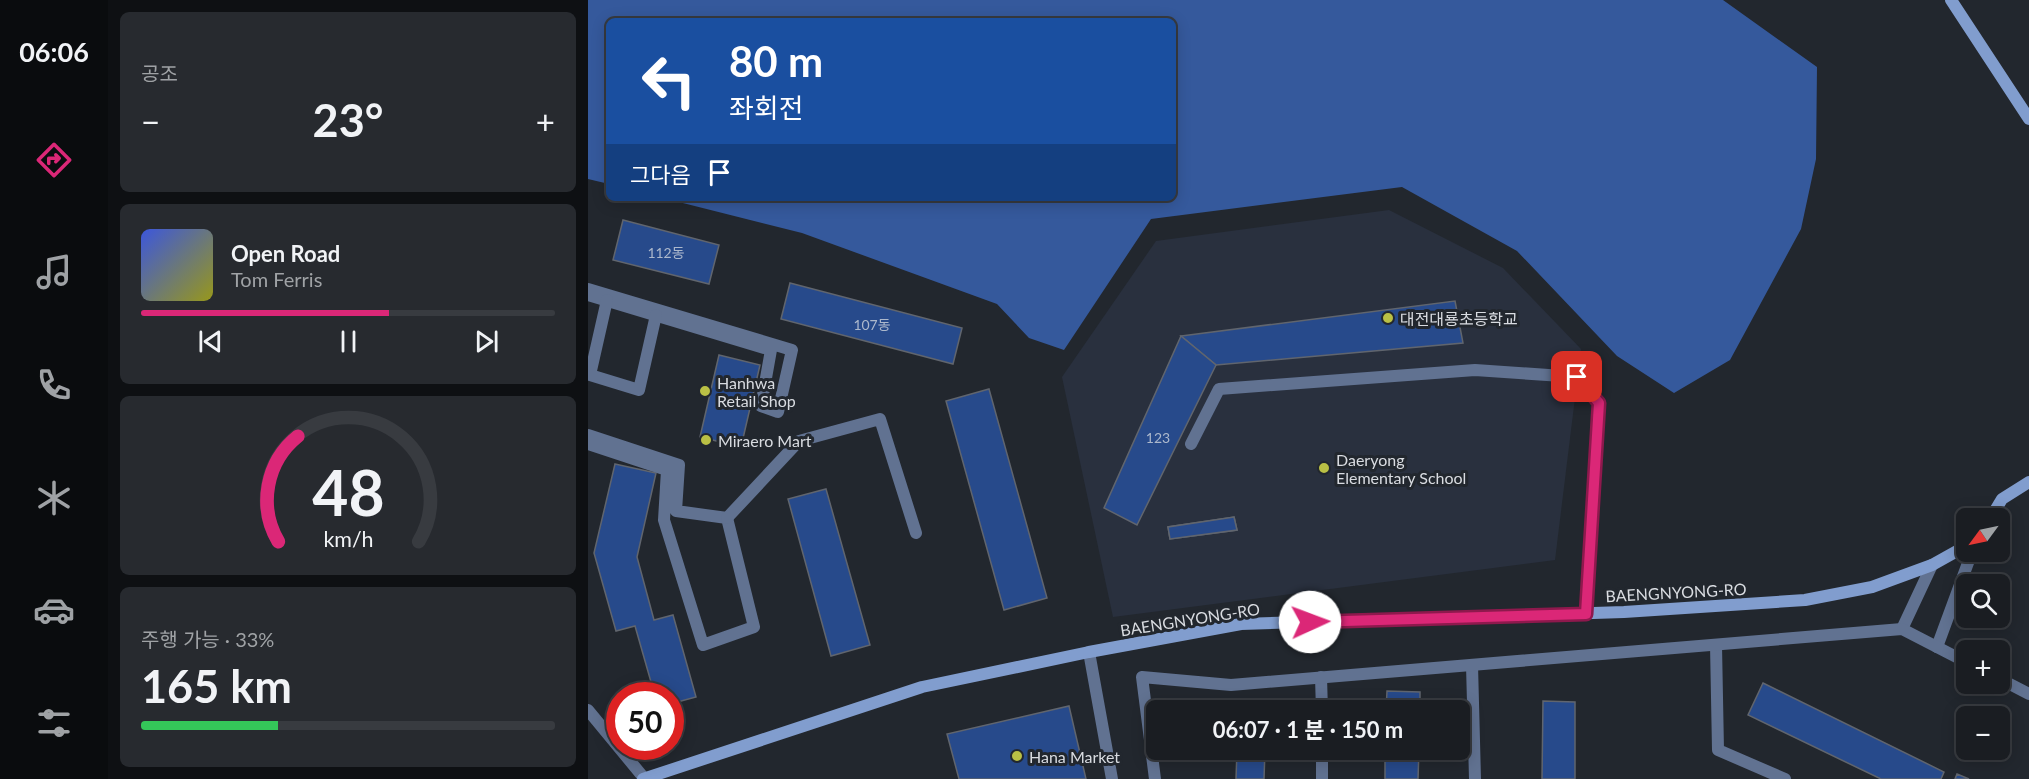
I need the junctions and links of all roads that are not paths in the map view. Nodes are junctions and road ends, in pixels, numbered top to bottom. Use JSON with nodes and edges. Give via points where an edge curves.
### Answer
{"nodes":[{"id":1,"x":1951,"y":0,"type":"edge"},
{"id":2,"x":2029,"y":119,"type":"edge"},
{"id":3,"x":588,"y":289,"type":"edge"},
{"id":4,"x":588,"y":295,"type":"edge"},
{"id":5,"x":607,"y":300,"type":"junction"},
{"id":6,"x":656,"y":315,"type":"junction"},
{"id":7,"x":588,"y":435,"type":"edge"},
{"id":8,"x":588,"y":444,"type":"edge"},
{"id":9,"x":1191,"y":444,"type":"dead end"},
{"id":10,"x":2029,"y":482,"type":"edge"},
{"id":11,"x":1997,"y":508,"type":"edge"},
{"id":12,"x":727,"y":518,"type":"junction"},
{"id":13,"x":916,"y":533,"type":"dead end"},
{"id":14,"x":1956,"y":552,"type":"edge"},
{"id":15,"x":1968,"y":562,"type":"edge"},
{"id":16,"x":1932,"y":565,"type":"junction"},
{"id":17,"x":1586,"y":614,"type":"junction"},
{"id":18,"x":1902,"y":629,"type":"junction"},
{"id":19,"x":1716,"y":645,"type":"junction"},
{"id":20,"x":1937,"y":647,"type":"junction"},
{"id":21,"x":1089,"y":652,"type":"junction"},
{"id":22,"x":1956,"y":657,"type":"edge"},
{"id":23,"x":1472,"y":665,"type":"junction"},
{"id":24,"x":1321,"y":677,"type":"junction"},
{"id":25,"x":2010,"y":684,"type":"edge"},
{"id":26,"x":2029,"y":694,"type":"edge"},
{"id":27,"x":1322,"y":700,"type":"edge"},
{"id":28,"x":588,"y":710,"type":"edge"},
{"id":29,"x":1322,"y":760,"type":"edge"},
{"id":30,"x":643,"y":779,"type":"edge"},
{"id":31,"x":1112,"y":779,"type":"edge"},
{"id":32,"x":1155,"y":779,"type":"edge"},
{"id":33,"x":1322,"y":779,"type":"edge"},
{"id":34,"x":1475,"y":779,"type":"edge"},
{"id":35,"x":1785,"y":779,"type":"edge"}],
"edges":[{"from":1,"to":2,"type":"main road"},
{"from":3,"to":6,"type":"street","via":[[792,350],[778,412],[761,406],[771,350]]},
{"from":4,"to":5,"type":"street"},
{"from":5,"to":6,"type":"street"},
{"from":5,"to":6,"type":"street","via":[[590,375],[639,390]]},
{"from":7,"to":12,"type":"street","via":[[679,465],[676,511]]},
{"from":8,"to":12,"type":"street","via":[[667,470],[664,520],[703,645],[754,627]]},
{"from":9,"to":17,"type":"street","via":[[1219,389],[1474,370],[1577,377],[1599,403]]},
{"from":10,"to":11,"type":"main road","via":[[2002,499]]},
{"from":12,"to":13,"type":"street","via":[[799,441],[880,419]]},
{"from":14,"to":16,"type":"main road","name":"BAENGNYONG-RO"},
{"from":15,"to":20,"type":"street"},
{"from":16,"to":17,"type":"main road","name":"BAENGNYONG-RO","via":[[1872,587],[1804,600]]},
{"from":16,"to":18,"type":"street"},
{"from":17,"to":21,"type":"main road","name":"BAENGNYONG-RO","via":[[1241,624]]},
{"from":18,"to":19,"type":"street"},
{"from":18,"to":20,"type":"street"},
{"from":19,"to":23,"type":"street"},
{"from":19,"to":35,"type":"street","via":[[1718,750]]},
{"from":20,"to":22,"type":"street"},
{"from":21,"to":30,"type":"main road","name":"BAENGNYONG-RO","via":[[922,687]]},
{"from":21,"to":31,"type":"street"},
{"from":23,"to":24,"type":"street"},
{"from":23,"to":34,"type":"street"},
{"from":24,"to":27,"type":"street"},
{"from":24,"to":32,"type":"street","via":[[1231,685],[1142,676]]},
{"from":25,"to":26,"type":"street"},
{"from":28,"to":30,"type":"street"},
{"from":29,"to":33,"type":"street"}]}
